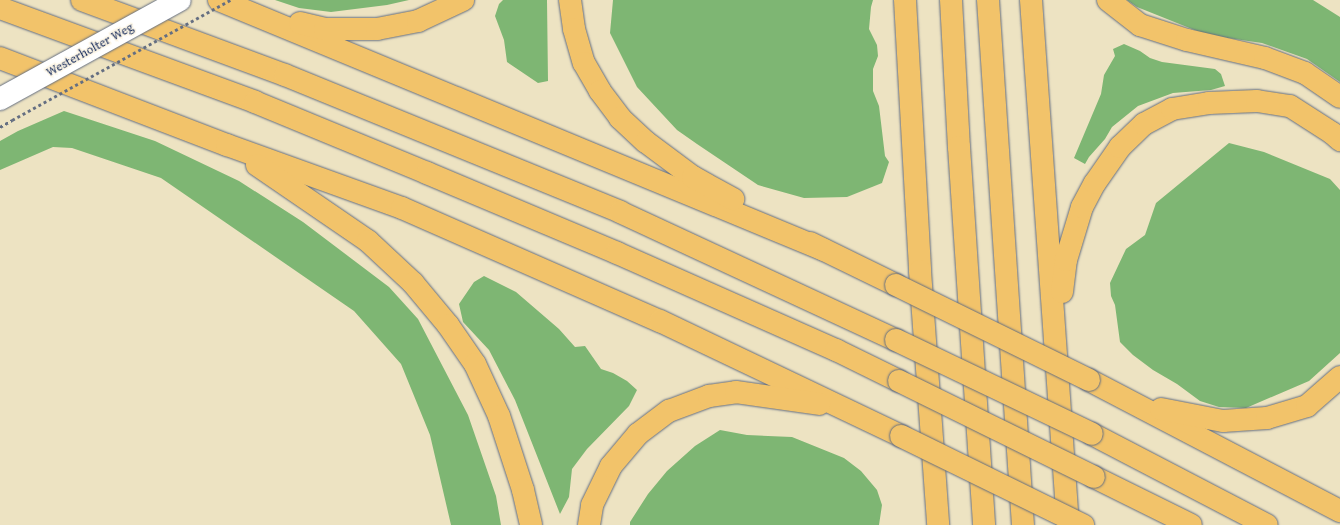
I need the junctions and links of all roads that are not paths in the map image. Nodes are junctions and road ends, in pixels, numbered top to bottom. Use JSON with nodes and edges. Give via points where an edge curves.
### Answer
{"nodes":[{"id":1,"x":82,"y":0,"type":"edge"},
{"id":2,"x":180,"y":0,"type":"edge"},
{"id":3,"x":219,"y":0,"type":"edge"},
{"id":4,"x":228,"y":0,"type":"edge"},
{"id":5,"x":463,"y":0,"type":"edge"},
{"id":6,"x":570,"y":0,"type":"edge"},
{"id":7,"x":901,"y":0,"type":"edge"},
{"id":8,"x":905,"y":0,"type":"edge"},
{"id":9,"x":951,"y":0,"type":"edge"},
{"id":10,"x":988,"y":0,"type":"edge"},
{"id":11,"x":1031,"y":0,"type":"edge"},
{"id":12,"x":1108,"y":0,"type":"edge"},
{"id":13,"x":0,"y":8,"type":"edge"},
{"id":14,"x":907,"y":26,"type":"junction"},
{"id":15,"x":0,"y":58,"type":"edge"},
{"id":16,"x":1340,"y":97,"type":"edge"},
{"id":17,"x":0,"y":99,"type":"edge"},
{"id":18,"x":1340,"y":140,"type":"edge"},
{"id":19,"x":227,"y":146,"type":"junction"},
{"id":20,"x":824,"y":250,"type":"junction"},
{"id":21,"x":1056,"y":337,"type":"junction"},
{"id":22,"x":1340,"y":377,"type":"edge"},
{"id":23,"x":1139,"y":405,"type":"junction"},
{"id":24,"x":842,"y":407,"type":"junction"},
{"id":25,"x":936,"y":483,"type":"junction"},
{"id":26,"x":1340,"y":511,"type":"edge"},
{"id":27,"x":532,"y":525,"type":"edge"},
{"id":28,"x":589,"y":525,"type":"edge"},
{"id":29,"x":927,"y":525,"type":"edge"},
{"id":30,"x":938,"y":525,"type":"edge"},
{"id":31,"x":984,"y":525,"type":"edge"},
{"id":32,"x":1023,"y":525,"type":"edge"},
{"id":33,"x":1068,"y":525,"type":"edge"},
{"id":34,"x":1083,"y":525,"type":"edge"},
{"id":35,"x":1191,"y":525,"type":"edge"},
{"id":36,"x":1267,"y":525,"type":"edge"}],
"edges":[{"from":1,"to":36,"type":"highway","bridge":true,"via":[[286,75],[620,212],[1092,434]]},
{"from":2,"to":17,"type":"street","name":"Westerholter Weg","bridge":true},
{"from":3,"to":20,"type":"highway"},
{"from":4,"to":5,"type":"highway","via":[[275,17],[325,29],[377,29],[418,21]]},
{"from":6,"to":20,"type":"highway","via":[[574,29],[584,63],[620,118],[646,142],[693,177]]},
{"from":7,"to":14,"type":"highway"},
{"from":8,"to":14,"type":"highway"},
{"from":9,"to":31,"type":"highway"},
{"from":10,"to":32,"type":"highway"},
{"from":11,"to":21,"type":"highway"},
{"from":12,"to":16,"type":"highway","via":[[1140,25],[1187,40],[1265,58],[1305,73]]},
{"from":13,"to":35,"type":"highway","bridge":true,"via":[[255,102],[625,256],[836,350]]},
{"from":14,"to":25,"type":"highway","via":[[920,271]]},
{"from":15,"to":19,"type":"highway"},
{"from":18,"to":21,"type":"highway","via":[[1290,106],[1258,101],[1209,104],[1172,110],[1144,124],[1120,147],[1082,207],[1066,260]]},
{"from":19,"to":24,"type":"highway","via":[[402,208],[660,321]]},
{"from":19,"to":27,"type":"highway","via":[[368,241],[413,283],[448,325],[475,364],[499,416]]},
{"from":20,"to":23,"type":"highway","bridge":true},
{"from":21,"to":33,"type":"highway"},
{"from":22,"to":23,"type":"highway","via":[[1307,406],[1267,418],[1223,421]]},
{"from":23,"to":26,"type":"highway"},
{"from":24,"to":28,"type":"highway","via":[[736,392],[709,396],[669,411],[638,434],[611,466],[592,505]]},
{"from":24,"to":34,"type":"highway","bridge":true},
{"from":25,"to":29,"type":"highway"},
{"from":25,"to":30,"type":"highway"}]}
